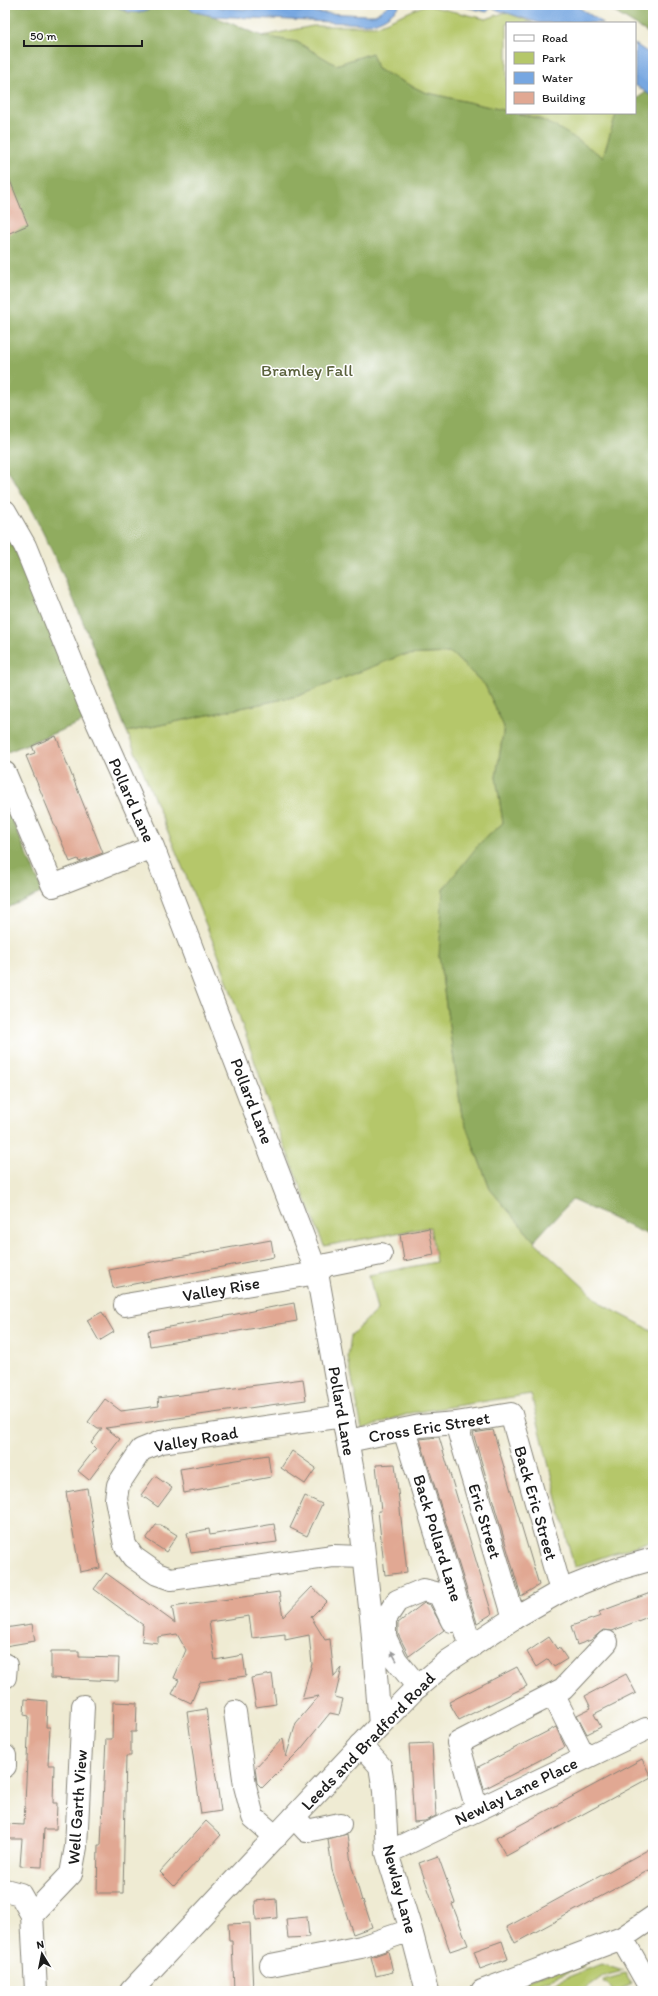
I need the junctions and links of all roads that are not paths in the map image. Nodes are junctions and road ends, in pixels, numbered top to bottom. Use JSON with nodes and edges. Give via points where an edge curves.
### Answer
{"nodes":[{"id":1,"x":5,"y":511,"type":"edge"},
{"id":2,"x":5,"y":773,"type":"edge"},
{"id":3,"x":153,"y":847,"type":"junction"},
{"id":4,"x":381,"y":1254,"type":"dead end"},
{"id":5,"x":317,"y":1273,"type":"junction"},
{"id":6,"x":125,"y":1305,"type":"dead end"},
{"id":7,"x":511,"y":1414,"type":"joint"},
{"id":8,"x":344,"y":1416,"type":"junction"},
{"id":9,"x":456,"y":1423,"type":"junction"},
{"id":10,"x":404,"y":1430,"type":"junction"},
{"id":11,"x":348,"y":1441,"type":"junction"},
{"id":12,"x":364,"y":1557,"type":"junction"},
{"id":13,"x":653,"y":1559,"type":"edge"},
{"id":14,"x":561,"y":1591,"type":"junction"},
{"id":15,"x":514,"y":1618,"type":"junction"},
{"id":16,"x":607,"y":1642,"type":"dead end"},
{"id":17,"x":467,"y":1650,"type":"junction"},
{"id":18,"x":418,"y":1687,"type":"junction"},
{"id":19,"x":553,"y":1694,"type":"junction"},
{"id":20,"x":83,"y":1706,"type":"dead end"},
{"id":21,"x":235,"y":1712,"type":"dead end"},
{"id":22,"x":380,"y":1725,"type":"junction"},
{"id":23,"x":646,"y":1729,"type":"dead end"},
{"id":24,"x":361,"y":1746,"type":"junction"},
{"id":25,"x":5,"y":1756,"type":"edge"},
{"id":26,"x":585,"y":1758,"type":"junction"},
{"id":27,"x":5,"y":1766,"type":"edge"},
{"id":28,"x":477,"y":1810,"type":"junction"},
{"id":29,"x":294,"y":1817,"type":"junction"},
{"id":30,"x":340,"y":1824,"type":"dead end"},
{"id":31,"x":276,"y":1837,"type":"junction"},
{"id":32,"x":387,"y":1853,"type":"junction"},
{"id":33,"x":5,"y":1890,"type":"edge"},
{"id":34,"x":32,"y":1915,"type":"junction"},
{"id":35,"x":653,"y":1917,"type":"edge"},
{"id":36,"x":411,"y":1930,"type":"junction"},
{"id":37,"x":622,"y":1938,"type":"junction"},
{"id":38,"x":271,"y":1965,"type":"dead end"},
{"id":39,"x":36,"y":1991,"type":"edge"},
{"id":40,"x":132,"y":1991,"type":"edge"},
{"id":41,"x":427,"y":1991,"type":"edge"},
{"id":42,"x":482,"y":1991,"type":"edge"},
{"id":43,"x":652,"y":1991,"type":"edge"}],
"edges":[{"from":1,"to":3,"type":"street","name":"Pollard Lane","via":[[25,546],[89,704]]},
{"from":2,"to":3,"type":"street","via":[[53,886]]},
{"from":3,"to":5,"type":"street","name":"Pollard Lane"},
{"from":4,"to":5,"type":"street","via":[[326,1265]]},
{"from":5,"to":6,"type":"street","name":"Valley Rise"},
{"from":5,"to":8,"type":"street","name":"Pollard Lane"},
{"from":7,"to":9,"type":"street","name":"Cross Eric Street"},
{"from":7,"to":14,"type":"street","name":"Back Eric Street"},
{"from":8,"to":11,"type":"street","name":"Pollard Lane"},
{"from":8,"to":12,"type":"street","name":"Valley Road","via":[[161,1442],[142,1450],[118,1485],[116,1499],[125,1544],[133,1557],[157,1574],[171,1579],[333,1556]]},
{"from":9,"to":10,"type":"street","name":"Cross Eric Street"},
{"from":9,"to":15,"type":"street","name":"Eric Street"},
{"from":10,"to":11,"type":"street","name":"Cross Eric Street"},
{"from":10,"to":17,"type":"street","name":"Back Pollard Lane"},
{"from":11,"to":12,"type":"street","name":"Pollard Lane"},
{"from":12,"to":22,"type":"street","name":"Pollard Lane"},
{"from":13,"to":14,"type":"street","name":"Leeds and Bradford Road","via":[[611,1571]]},
{"from":14,"to":15,"type":"street","name":"Leeds and Bradford Road"},
{"from":15,"to":17,"type":"street","name":"Leeds and Bradford Road"},
{"from":16,"to":19,"type":"street","via":[[564,1689]]},
{"from":17,"to":18,"type":"street","name":"Leeds and Bradford Road","via":[[448,1661]]},
{"from":18,"to":17,"type":"street","one_way":true,"via":[[396,1660],[385,1637],[385,1618],[397,1601],[423,1590],[439,1594]]},
{"from":18,"to":22,"type":"street","name":"Leeds and Bradford Road"},
{"from":19,"to":26,"type":"street"},
{"from":19,"to":28,"type":"street","via":[[458,1743]]},
{"from":20,"to":34,"type":"street","name":"Well Garth View","via":[[76,1847],[71,1874]]},
{"from":21,"to":31,"type":"street","via":[[252,1817]]},
{"from":22,"to":24,"type":"street","name":"Leeds and Bradford Road"},
{"from":23,"to":26,"type":"street","name":"Newlay Lane Place"},
{"from":24,"to":29,"type":"street","name":"Leeds and Bradford Road"},
{"from":24,"to":32,"type":"street","name":"Newlay Lane","via":[[380,1766]]},
{"from":25,"to":27,"type":"street"},
{"from":26,"to":28,"type":"street","name":"Newlay Lane Place"},
{"from":28,"to":32,"type":"street","name":"Newlay Lane Place"},
{"from":29,"to":30,"type":"street","via":[[307,1831]]},
{"from":29,"to":31,"type":"street","name":"Leeds and Bradford Road"},
{"from":31,"to":40,"type":"street","name":"Leeds and Bradford Road"},
{"from":32,"to":36,"type":"street","name":"Newlay Lane"},
{"from":33,"to":34,"type":"street","via":[[20,1894]]},
{"from":34,"to":39,"type":"street"},
{"from":35,"to":37,"type":"street"},
{"from":36,"to":38,"type":"street","via":[[361,1946]]},
{"from":36,"to":41,"type":"street","name":"Newlay Lane"},
{"from":37,"to":42,"type":"street"},
{"from":37,"to":43,"type":"street"}]}
